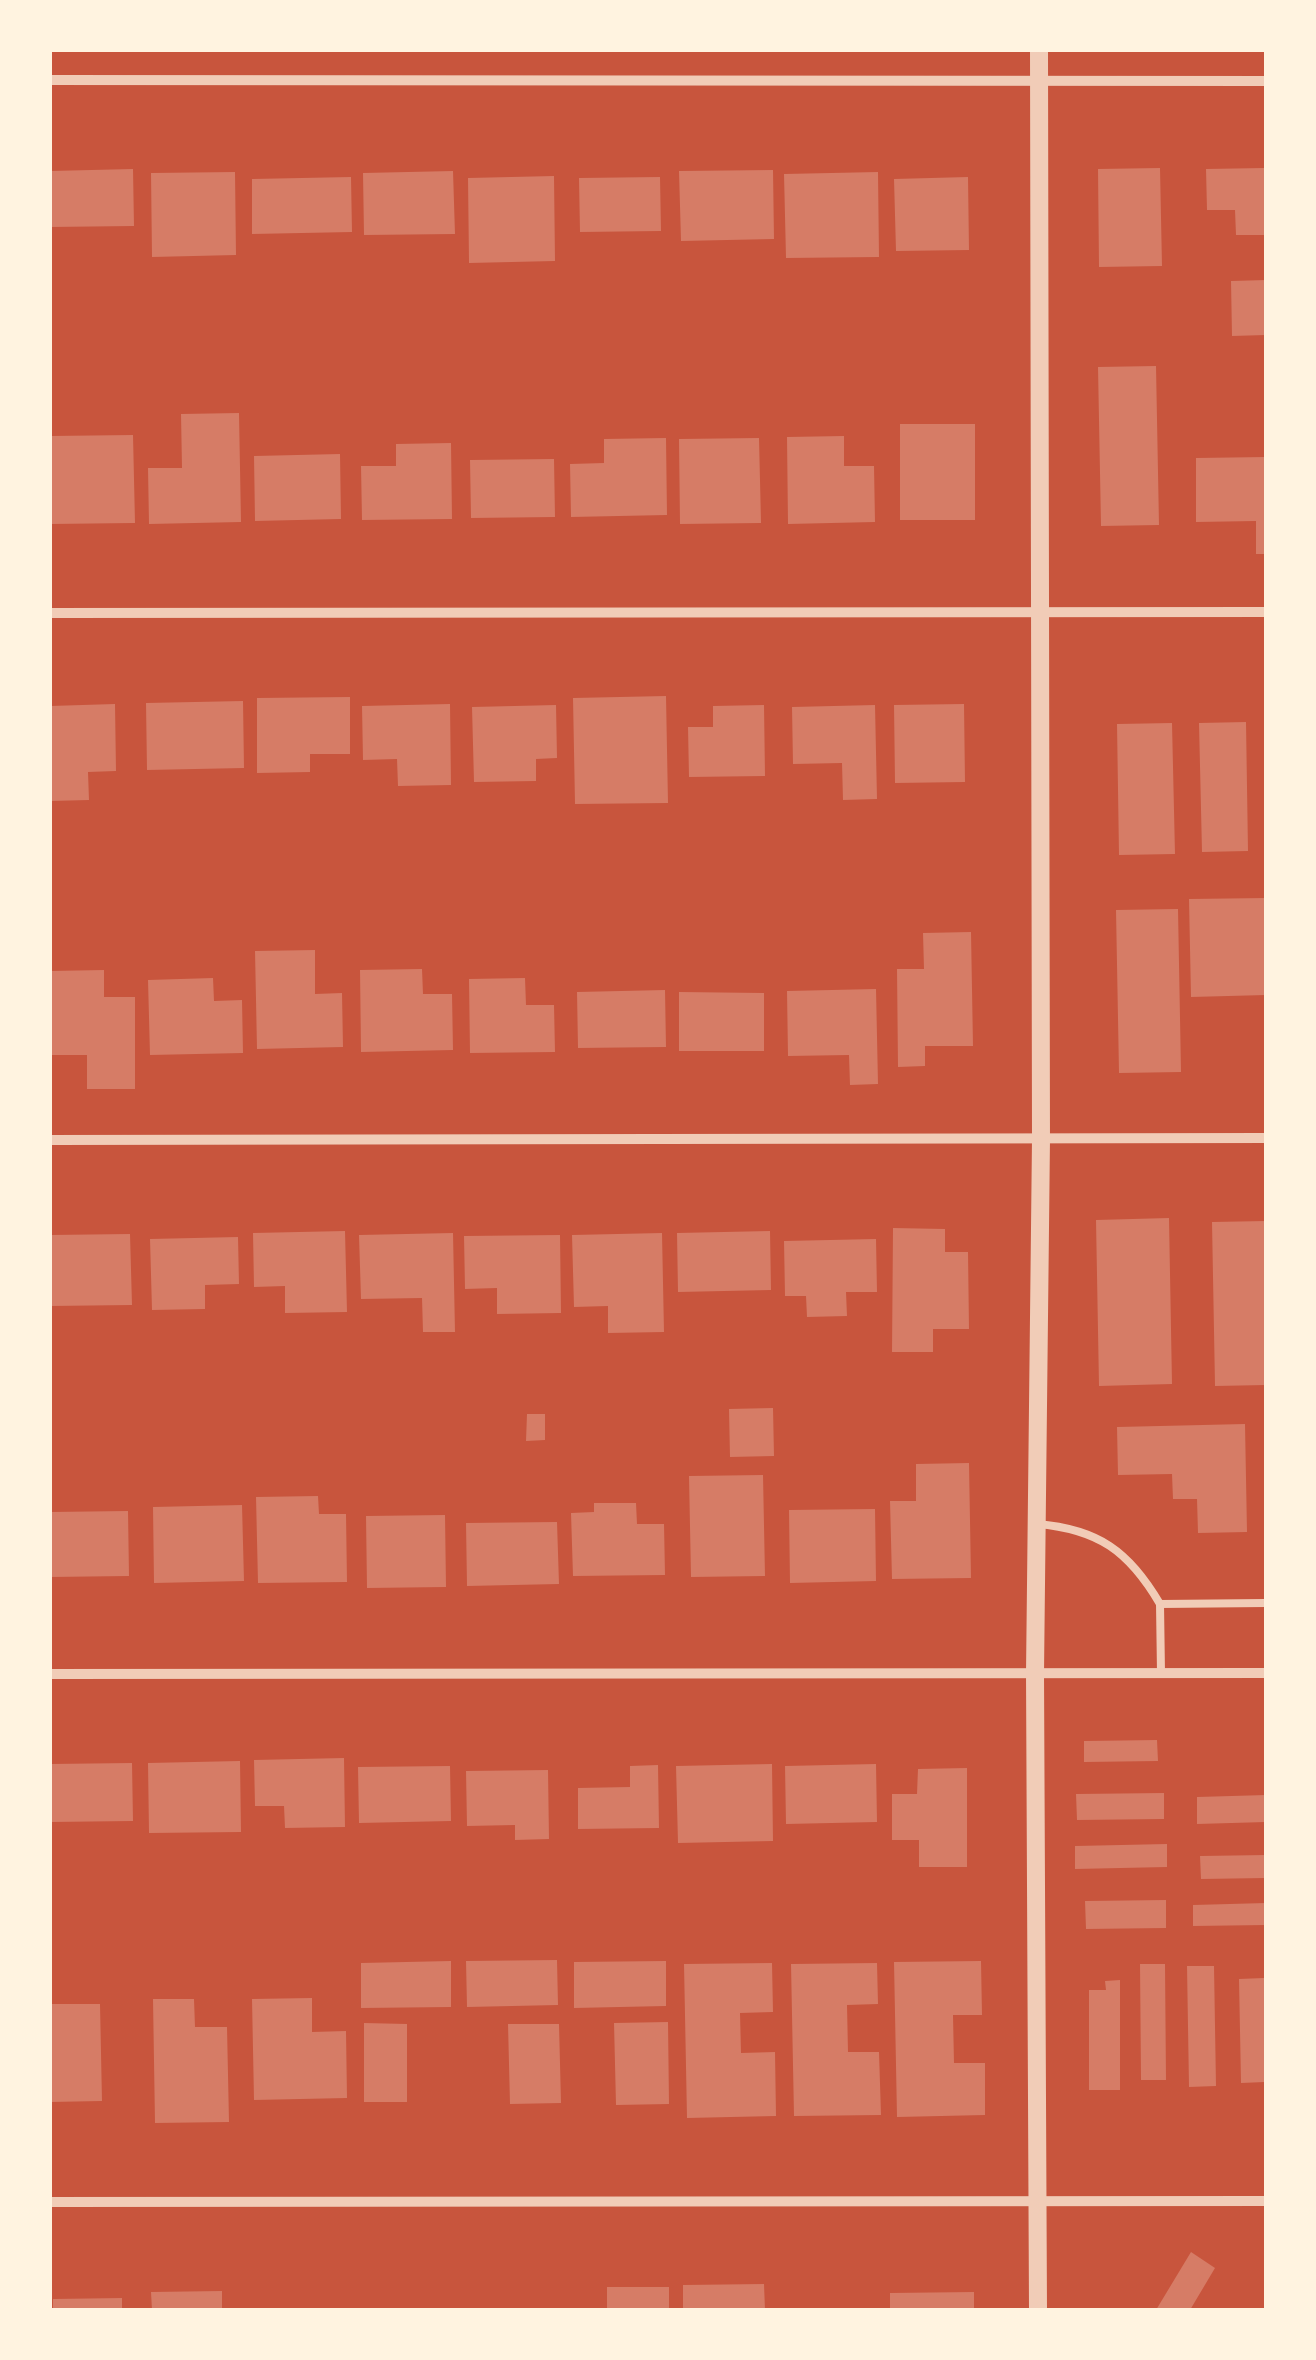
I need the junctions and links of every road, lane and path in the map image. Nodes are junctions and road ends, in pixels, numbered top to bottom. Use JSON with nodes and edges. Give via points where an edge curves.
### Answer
{"nodes":[{"id":1,"x":1040,"y":50,"type":"edge"},
{"id":2,"x":50,"y":80,"type":"edge"},
{"id":3,"x":1040,"y":81,"type":"junction"},
{"id":4,"x":1266,"y":81,"type":"edge"},
{"id":5,"x":1266,"y":612,"type":"edge"},
{"id":6,"x":50,"y":613,"type":"edge"},
{"id":7,"x":1041,"y":613,"type":"junction"},
{"id":8,"x":1266,"y":1138,"type":"edge"},
{"id":9,"x":1041,"y":1139,"type":"junction"},
{"id":10,"x":50,"y":1140,"type":"edge"},
{"id":11,"x":1037,"y":1524,"type":"junction"},
{"id":12,"x":1266,"y":1603,"type":"edge"},
{"id":13,"x":1160,"y":1604,"type":"junction"},
{"id":14,"x":1266,"y":1673,"type":"edge"},
{"id":15,"x":50,"y":1674,"type":"edge"},
{"id":16,"x":1035,"y":1674,"type":"junction"},
{"id":17,"x":1161,"y":1674,"type":"junction"},
{"id":18,"x":1038,"y":2200,"type":"junction"},
{"id":19,"x":1266,"y":2201,"type":"edge"},
{"id":20,"x":50,"y":2202,"type":"edge"},
{"id":21,"x":1038,"y":2310,"type":"edge"}],
"edges":[{"from":1,"to":3,"type":"street"},
{"from":2,"to":3,"type":"street"},
{"from":3,"to":4,"type":"street"},
{"from":3,"to":7,"type":"street"},
{"from":5,"to":7,"type":"street"},
{"from":6,"to":7,"type":"street"},
{"from":7,"to":9,"type":"street"},
{"from":8,"to":9,"type":"street"},
{"from":9,"to":10,"type":"street"},
{"from":9,"to":11,"type":"street"},
{"from":11,"to":13,"type":"lane","via":[[1110,1545]]},
{"from":11,"to":16,"type":"street"},
{"from":12,"to":13,"type":"lane"},
{"from":13,"to":17,"type":"lane"},
{"from":14,"to":17,"type":"street"},
{"from":15,"to":16,"type":"street"},
{"from":16,"to":17,"type":"street"},
{"from":16,"to":18,"type":"street"},
{"from":18,"to":19,"type":"street"},
{"from":18,"to":20,"type":"street"},
{"from":18,"to":21,"type":"street"}]}
